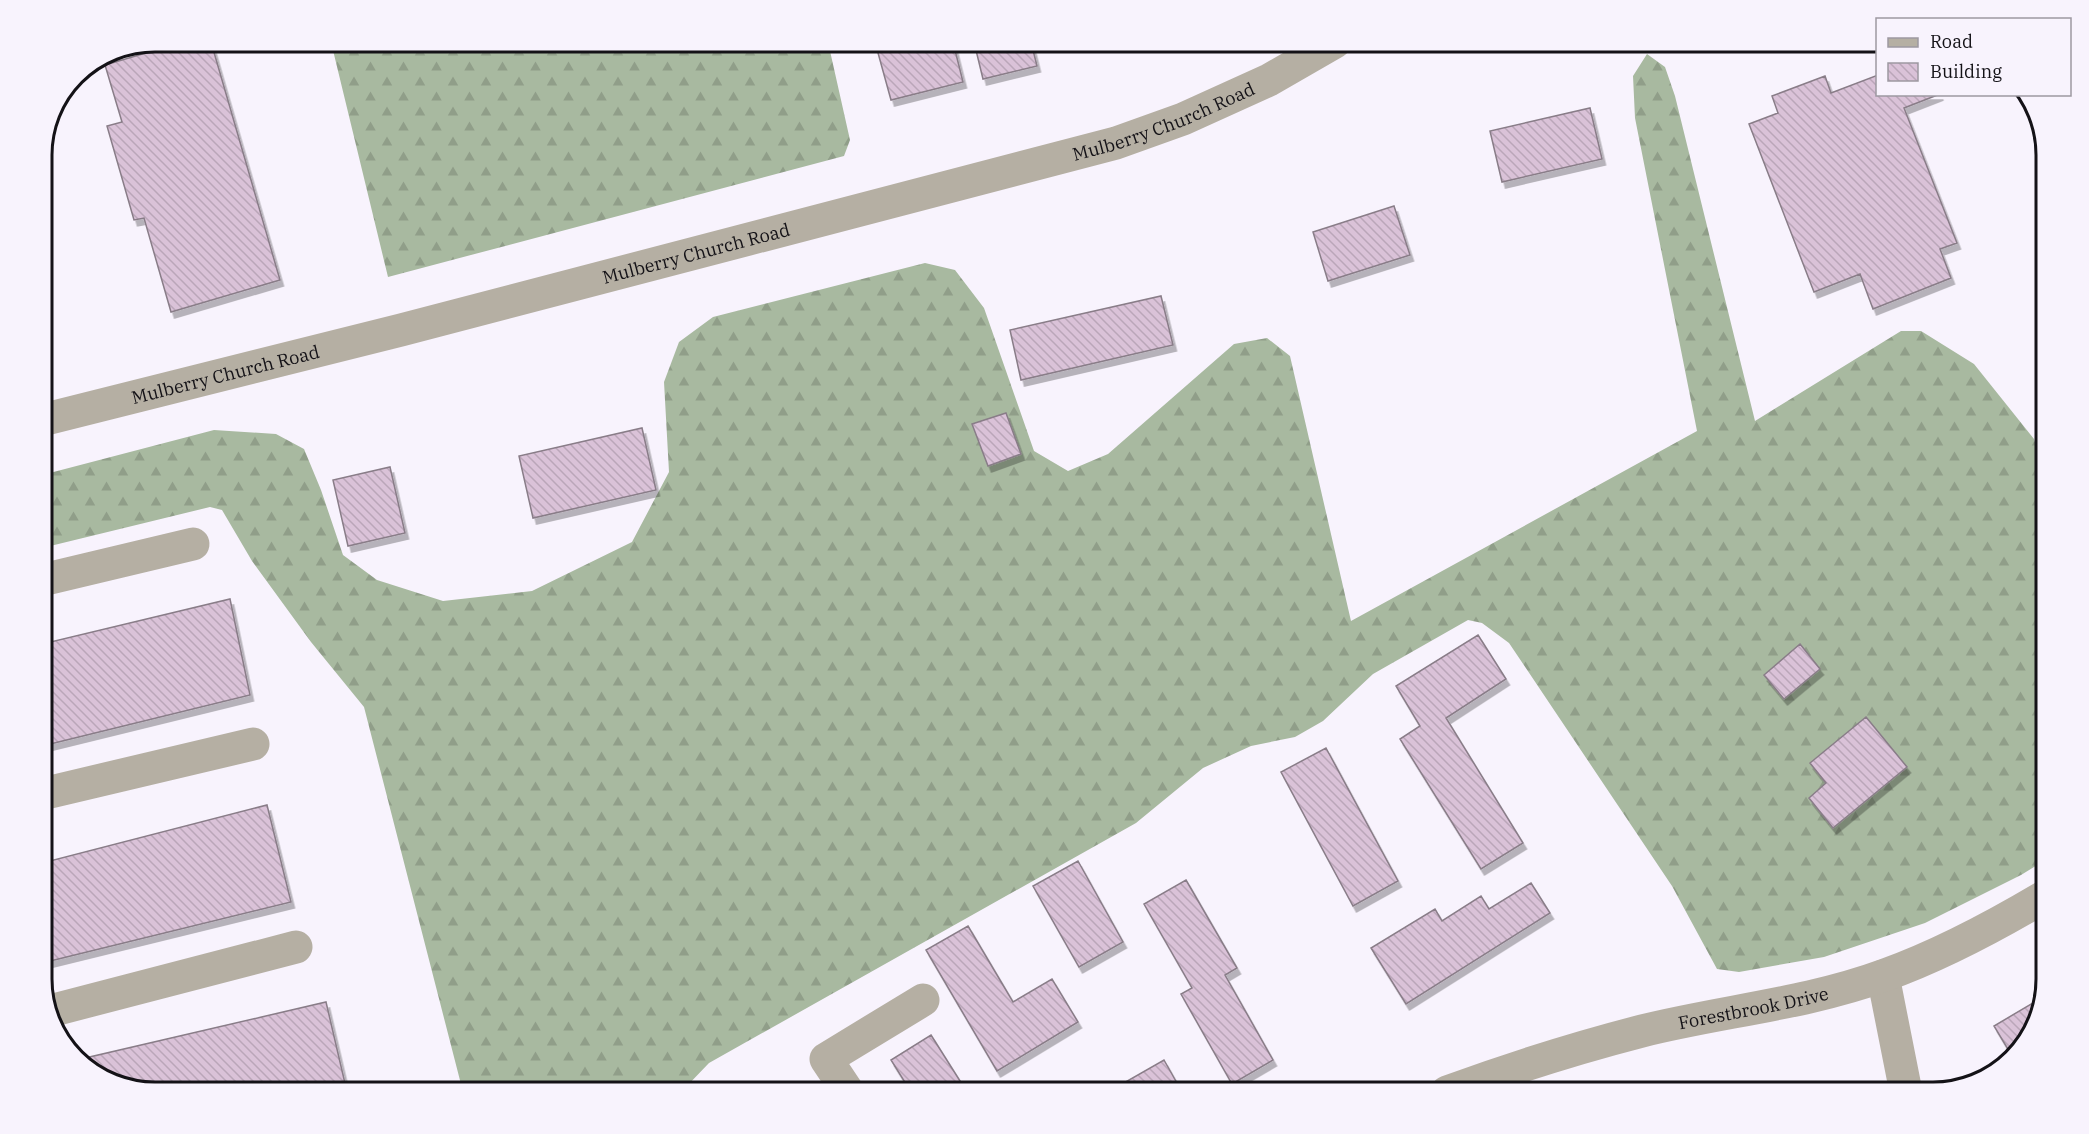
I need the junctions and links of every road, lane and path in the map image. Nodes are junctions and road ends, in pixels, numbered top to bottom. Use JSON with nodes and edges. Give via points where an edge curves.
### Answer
{"nodes":[{"id":1,"x":1318,"y":52,"type":"edge"},
{"id":2,"x":53,"y":417,"type":"edge"},
{"id":3,"x":193,"y":544,"type":"dead end"},
{"id":4,"x":53,"y":577,"type":"edge"},
{"id":5,"x":253,"y":744,"type":"dead end"},
{"id":6,"x":53,"y":791,"type":"edge"},
{"id":7,"x":2036,"y":901,"type":"edge"},
{"id":8,"x":296,"y":947,"type":"dead end"},
{"id":9,"x":1883,"y":976,"type":"junction"},
{"id":10,"x":923,"y":1000,"type":"dead end"},
{"id":11,"x":57,"y":1009,"type":"edge"},
{"id":12,"x":841,"y":1082,"type":"edge"},
{"id":13,"x":1476,"y":1082,"type":"edge"},
{"id":14,"x":1904,"y":1082,"type":"edge"}],
"edges":[{"from":1,"to":2,"type":"street","name":"Mulberry Church Road","via":[[1215,105],[1116,143]]},
{"from":3,"to":4,"type":"street"},
{"from":5,"to":6,"type":"street"},
{"from":7,"to":9,"type":"street","name":"Forestbrook Drive","via":[[1926,959]]},
{"from":8,"to":11,"type":"street"},
{"from":9,"to":13,"type":"street","name":"Forestbrook Drive","via":[[1799,1000],[1641,1031]]},
{"from":9,"to":14,"type":"street"},
{"from":10,"to":12,"type":"street","via":[[826,1059]]}]}
